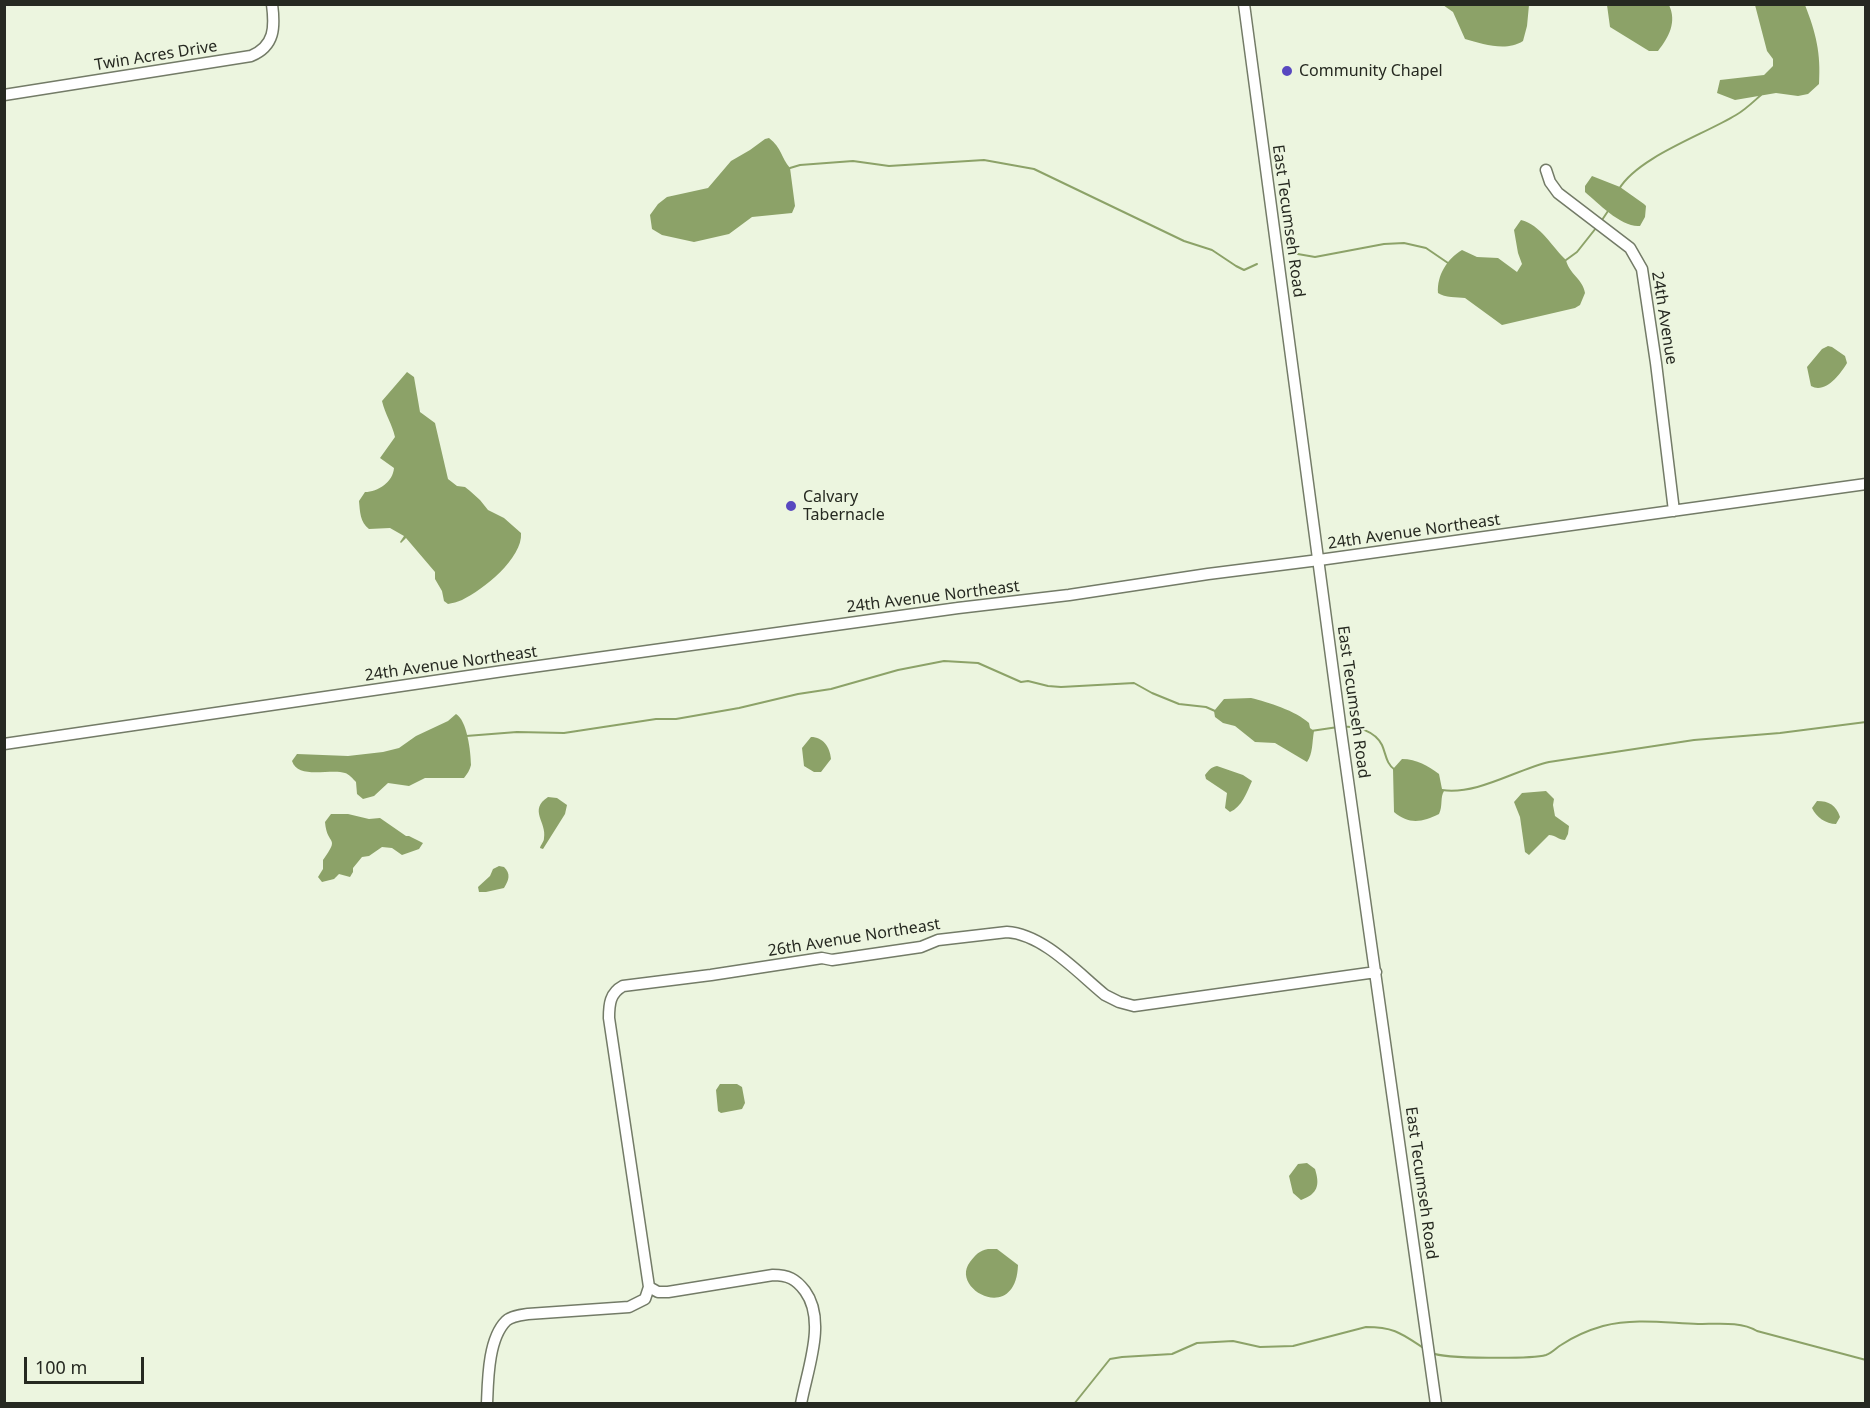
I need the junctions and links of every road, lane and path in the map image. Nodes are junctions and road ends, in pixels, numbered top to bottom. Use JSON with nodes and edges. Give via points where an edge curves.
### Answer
{"nodes":[{"id":1,"x":272,"y":4,"type":"edge"},
{"id":2,"x":1244,"y":4,"type":"edge"},
{"id":3,"x":4,"y":94,"type":"edge"},
{"id":4,"x":1546,"y":170,"type":"dead end"},
{"id":5,"x":1866,"y":484,"type":"edge"},
{"id":6,"x":1674,"y":511,"type":"junction"},
{"id":7,"x":1319,"y":560,"type":"junction"},
{"id":8,"x":4,"y":744,"type":"edge"},
{"id":9,"x":1376,"y":972,"type":"junction"},
{"id":10,"x":650,"y":1287,"type":"junction"},
{"id":11,"x":487,"y":1404,"type":"edge"},
{"id":12,"x":801,"y":1404,"type":"edge"},
{"id":13,"x":1436,"y":1404,"type":"edge"}],
"edges":[{"from":1,"to":3,"type":"street","name":"Twin Acres Drive","via":[[273,35],[265,48],[251,56]]},
{"from":2,"to":7,"type":"street","name":"East Tecumseh Road"},
{"from":4,"to":6,"type":"street","name":"24th Avenue","via":[[1558,193],[1630,248],[1642,269]]},
{"from":5,"to":6,"type":"street","name":"24th Avenue Northeast"},
{"from":6,"to":7,"type":"street","name":"24th Avenue Northeast"},
{"from":7,"to":8,"type":"street","name":"24th Avenue Northeast","via":[[503,671]]},
{"from":7,"to":9,"type":"street","name":"East Tecumseh Road"},
{"from":9,"to":10,"type":"street","name":"26th Avenue Northeast","via":[[1132,1005],[1105,995],[1032,937],[1007,932],[938,940],[921,947],[832,960],[822,958],[623,986],[610,1001],[609,1018]]},
{"from":9,"to":13,"type":"street","name":"East Tecumseh Road"},
{"from":10,"to":11,"type":"street","via":[[645,1299],[629,1307],[520,1315],[506,1321],[498,1333],[488,1370]]},
{"from":10,"to":12,"type":"street","via":[[668,1292],[773,1275],[797,1281],[811,1301],[816,1322]]}]}
